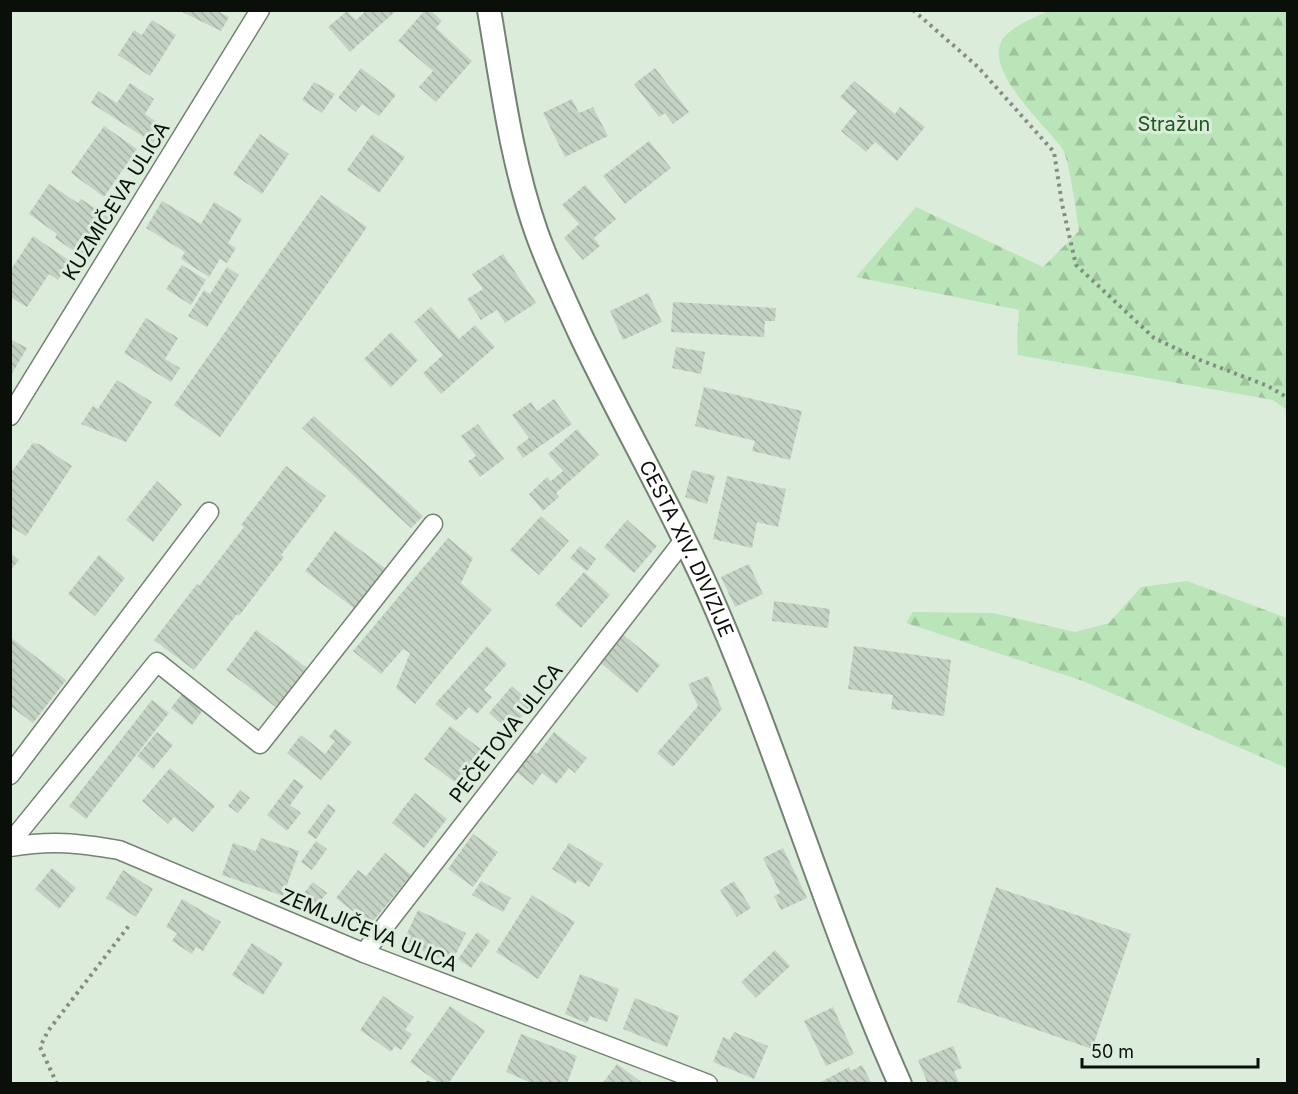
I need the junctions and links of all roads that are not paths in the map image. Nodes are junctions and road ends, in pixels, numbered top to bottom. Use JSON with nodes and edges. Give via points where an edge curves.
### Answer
{"nodes":[{"id":1,"x":260,"y":10,"type":"edge"},
{"id":2,"x":489,"y":10,"type":"edge"},
{"id":3,"x":11,"y":412,"type":"edge"},
{"id":4,"x":208,"y":512,"type":"dead end"},
{"id":5,"x":432,"y":524,"type":"dead end"},
{"id":6,"x":684,"y":540,"type":"junction"},
{"id":7,"x":10,"y":775,"type":"edge"},
{"id":8,"x":10,"y":845,"type":"edge"},
{"id":9,"x":364,"y":953,"type":"junction"},
{"id":10,"x":708,"y":1083,"type":"edge"},
{"id":11,"x":900,"y":1083,"type":"edge"}],
"edges":[{"from":1,"to":3,"type":"street","name":"KUZMIČEVA ULICA"},
{"from":2,"to":6,"type":"street","name":"CESTA XIV. DIVIZIJE","via":[[513,152],[537,233],[593,361]]},
{"from":4,"to":7,"type":"street"},
{"from":5,"to":8,"type":"street","name":"ZEMLJIČEVA ULICA","via":[[260,744],[157,662]]},
{"from":6,"to":9,"type":"street","name":"PEČETOVA ULICA"},
{"from":6,"to":11,"type":"street","name":"CESTA XIV. DIVIZIJE","via":[[758,712],[872,1021]]},
{"from":8,"to":9,"type":"street","name":"ZEMLJIČEVA ULICA","via":[[76,843],[119,850]]},
{"from":9,"to":10,"type":"street","name":"ZEMLJIČEVA ULICA"}]}
